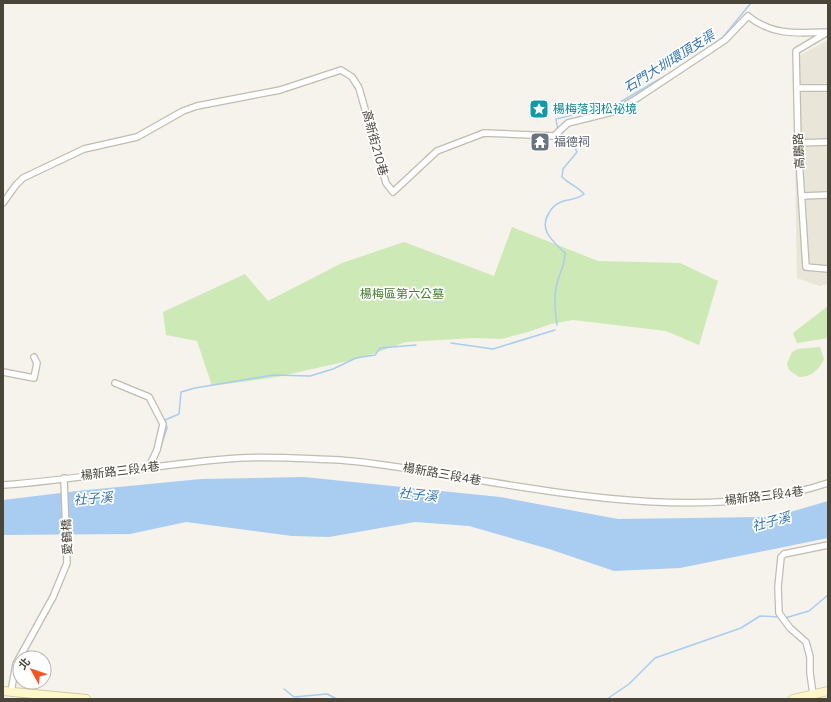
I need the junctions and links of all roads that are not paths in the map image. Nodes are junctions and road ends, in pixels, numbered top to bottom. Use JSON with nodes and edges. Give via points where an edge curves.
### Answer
{"nodes":[{"id":1,"x":828,"y":32,"type":"edge"},
{"id":2,"x":797,"y":88,"type":"junction"},
{"id":3,"x":828,"y":88,"type":"edge"},
{"id":4,"x":828,"y":142,"type":"edge"},
{"id":5,"x":798,"y":143,"type":"junction"},
{"id":6,"x":828,"y":195,"type":"edge"},
{"id":7,"x":802,"y":196,"type":"junction"},
{"id":8,"x":3,"y":203,"type":"edge"},
{"id":9,"x":828,"y":269,"type":"edge"},
{"id":10,"x":34,"y":357,"type":"dead end"},
{"id":11,"x":3,"y":372,"type":"edge"},
{"id":12,"x":115,"y":383,"type":"dead end"},
{"id":13,"x":149,"y":467,"type":"junction"},
{"id":14,"x":64,"y":478,"type":"junction"},
{"id":15,"x":828,"y":483,"type":"edge"},
{"id":16,"x":3,"y":485,"type":"edge"},
{"id":17,"x":65,"y":487,"type":"joint"},
{"id":18,"x":828,"y":545,"type":"edge"},
{"id":19,"x":7,"y":691,"type":"edge"},
{"id":20,"x":828,"y":691,"type":"edge"},
{"id":21,"x":813,"y":694,"type":"junction"},
{"id":22,"x":20,"y":695,"type":"edge"},
{"id":23,"x":86,"y":699,"type":"edge"},
{"id":24,"x":793,"y":699,"type":"edge"}],
"edges":[{"from":1,"to":2,"type":"street","name":"高鵬路","via":[[796,51]]},
{"from":1,"to":8,"type":"street","name":"高新街210巷","via":[[783,33],[756,23],[748,16],[726,40],[616,111],[568,123],[554,136],[484,133],[436,151],[393,192],[386,183],[359,88],[352,77],[341,70],[280,90],[197,106],[137,136],[84,149],[23,178]]},
{"from":2,"to":3,"type":"street"},
{"from":2,"to":5,"type":"street","name":"高鵬路"},
{"from":4,"to":5,"type":"street"},
{"from":5,"to":7,"type":"street","name":"高鵬路"},
{"from":6,"to":7,"type":"street"},
{"from":7,"to":9,"type":"street","name":"高鵬路","via":[[806,267]]},
{"from":10,"to":11,"type":"street","via":[[37,363],[34,378]]},
{"from":12,"to":13,"type":"street","via":[[149,397],[162,424],[157,450]]},
{"from":13,"to":14,"type":"street","name":"楊新路三段4巷"},
{"from":13,"to":15,"type":"street","name":"楊新路三段4巷","via":[[241,458],[340,460],[417,469],[557,493],[702,503],[804,492]]},
{"from":14,"to":16,"type":"street"},
{"from":14,"to":17,"type":"street","name":"楊新路三段4巷"},
{"from":17,"to":19,"type":"street","name":"愛鶴橋","via":[[67,563],[53,597],[16,664]]},
{"from":18,"to":21,"type":"street","via":[[784,554],[781,557],[779,613],[790,628],[806,642]]},
{"from":19,"to":22,"type":"main road"},
{"from":20,"to":21,"type":"main road"},
{"from":21,"to":24,"type":"main road"},
{"from":22,"to":23,"type":"main road"}]}
